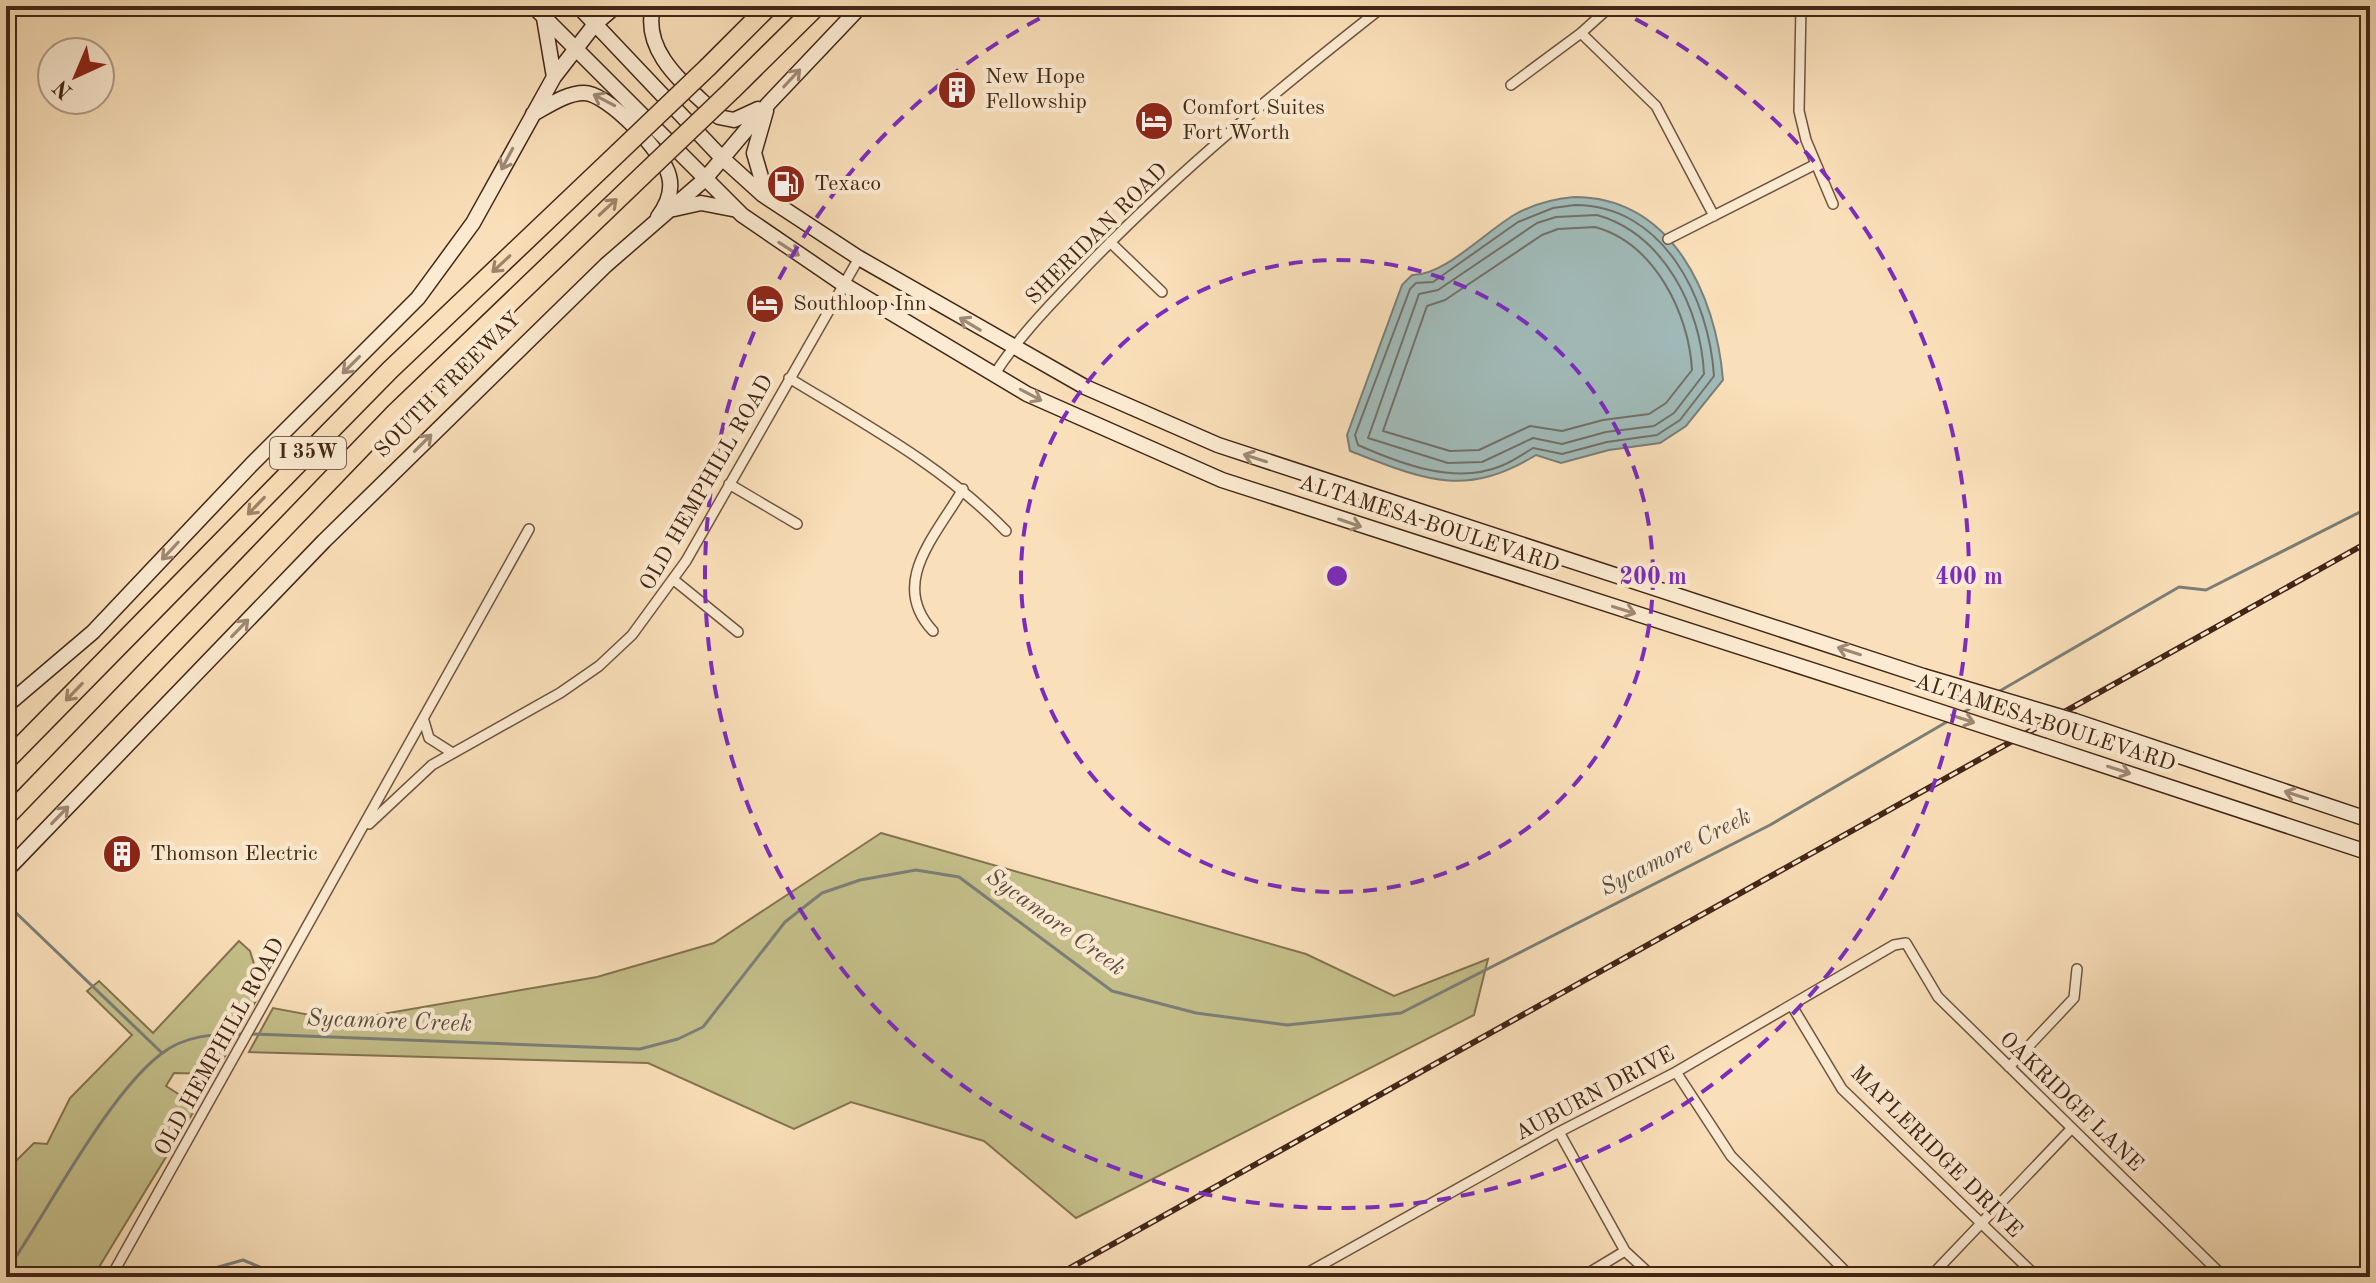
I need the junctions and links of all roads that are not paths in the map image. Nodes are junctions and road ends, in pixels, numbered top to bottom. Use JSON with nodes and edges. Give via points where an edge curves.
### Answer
{"nodes":[{"id":1,"x":533,"y":6,"type":"edge"},
{"id":2,"x":578,"y":6,"type":"edge"},
{"id":3,"x":616,"y":6,"type":"edge"},
{"id":4,"x":653,"y":6,"type":"edge"},
{"id":5,"x":769,"y":6,"type":"edge"},
{"id":6,"x":817,"y":6,"type":"edge"},
{"id":7,"x":861,"y":6,"type":"edge"},
{"id":8,"x":1384,"y":6,"type":"edge"},
{"id":9,"x":1611,"y":6,"type":"edge"},
{"id":10,"x":1801,"y":6,"type":"edge"},
{"id":11,"x":544,"y":17,"type":"junction"},
{"id":12,"x":595,"y":24,"type":"junction"},
{"id":13,"x":1581,"y":33,"type":"junction"},
{"id":14,"x":575,"y":47,"type":"junction"},
{"id":15,"x":554,"y":77,"type":"junction"},
{"id":16,"x":1511,"y":85,"type":"dead end"},
{"id":17,"x":769,"y":103,"type":"junction"},
{"id":18,"x":530,"y":116,"type":"junction"},
{"id":19,"x":721,"y":157,"type":"junction"},
{"id":20,"x":1816,"y":164,"type":"junction"},
{"id":21,"x":704,"y":180,"type":"junction"},
{"id":22,"x":769,"y":199,"type":"junction"},
{"id":23,"x":1833,"y":204,"type":"dead end"},
{"id":24,"x":670,"y":211,"type":"junction"},
{"id":25,"x":736,"y":211,"type":"junction"},
{"id":26,"x":1714,"y":216,"type":"junction"},
{"id":27,"x":648,"y":230,"type":"junction"},
{"id":28,"x":1668,"y":239,"type":"dead end"},
{"id":29,"x":1110,"y":242,"type":"junction"},
{"id":30,"x":859,"y":258,"type":"junction"},
{"id":31,"x":843,"y":284,"type":"junction"},
{"id":32,"x":1162,"y":292,"type":"dead end"},
{"id":33,"x":1011,"y":348,"type":"junction"},
{"id":34,"x":994,"y":375,"type":"junction"},
{"id":35,"x":789,"y":378,"type":"junction"},
{"id":36,"x":729,"y":484,"type":"junction"},
{"id":37,"x":963,"y":489,"type":"junction"},
{"id":38,"x":797,"y":524,"type":"dead end"},
{"id":39,"x":529,"y":529,"type":"dead end"},
{"id":40,"x":1006,"y":531,"type":"dead end"},
{"id":41,"x":674,"y":580,"type":"junction"},
{"id":42,"x":933,"y":631,"type":"dead end"},
{"id":43,"x":738,"y":632,"type":"dead end"},
{"id":44,"x":6,"y":706,"type":"edge"},
{"id":45,"x":424,"y":719,"type":"junction"},
{"id":46,"x":451,"y":752,"type":"junction"},
{"id":47,"x":6,"y":761,"type":"edge"},
{"id":48,"x":6,"y":817,"type":"edge"},
{"id":49,"x":2370,"y":820,"type":"edge"},
{"id":50,"x":359,"y":835,"type":"junction"},
{"id":51,"x":2370,"y":853,"type":"edge"},
{"id":52,"x":6,"y":871,"type":"edge"},
{"id":53,"x":1906,"y":943,"type":"joint"},
{"id":54,"x":2077,"y":969,"type":"dead end"},
{"id":55,"x":1792,"y":1006,"type":"junction"},
{"id":56,"x":2009,"y":1067,"type":"junction"},
{"id":57,"x":1676,"y":1072,"type":"junction"},
{"id":58,"x":2072,"y":1128,"type":"junction"},
{"id":59,"x":1559,"y":1132,"type":"junction"},
{"id":60,"x":1981,"y":1223,"type":"junction"},
{"id":61,"x":1625,"y":1251,"type":"junction"},
{"id":62,"x":114,"y":1273,"type":"edge"},
{"id":63,"x":1300,"y":1277,"type":"edge"},
{"id":64,"x":1582,"y":1277,"type":"edge"},
{"id":65,"x":1653,"y":1277,"type":"edge"},
{"id":66,"x":1851,"y":1277,"type":"edge"},
{"id":67,"x":1930,"y":1277,"type":"edge"},
{"id":68,"x":2037,"y":1277,"type":"edge"},
{"id":69,"x":2224,"y":1277,"type":"edge"}],
"edges":[{"from":1,"to":11,"type":"main road","name":"ALTAMESA BOULEVARD"},
{"from":2,"to":12,"type":"main road","name":"ALTAMESA BOULEVARD"},
{"from":3,"to":12,"type":"main road"},
{"from":4,"to":17,"type":"main road","via":[[652,34],[658,51],[719,117],[746,117]]},
{"from":5,"to":47,"type":"highway","number":"I 35W","one_way":true,"bridge":true,"via":[[390,370]]},
{"from":48,"to":6,"type":"highway","name":"SOUTH FREEWAY","number":"I 35W","one_way":true,"bridge":true,"via":[[395,413]]},
{"from":17,"to":7,"type":"main road","name":"SOUTH FREEWAY","one_way":true},
{"from":8,"to":29,"type":"street","name":"SHERIDAN ROAD","via":[[1222,140]]},
{"from":9,"to":13,"type":"street"},
{"from":10,"to":20,"type":"street","via":[[1797,95]]},
{"from":11,"to":14,"type":"main road","name":"ALTAMESA BOULEVARD"},
{"from":11,"to":15,"type":"main road"},
{"from":12,"to":14,"type":"main road"},
{"from":12,"to":19,"type":"main road","name":"ALTAMESA BOULEVARD"},
{"from":13,"to":16,"type":"street"},
{"from":13,"to":26,"type":"street","via":[[1656,106]]},
{"from":14,"to":15,"type":"main road"},
{"from":14,"to":21,"type":"main road","name":"ALTAMESA BOULEVARD"},
{"from":15,"to":18,"type":"main road"},
{"from":17,"to":19,"type":"main road","name":"SOUTH FREEWAY"},
{"from":17,"to":22,"type":"main road","via":[[754,153]]},
{"from":27,"to":18,"type":"main road","one_way":true,"via":[[667,203],[670,178],[616,107],[583,93]]},
{"from":18,"to":44,"type":"main road","one_way":true,"via":[[473,223],[418,298],[93,632]]},
{"from":19,"to":21,"type":"main road","name":"SOUTH FREEWAY"},
{"from":19,"to":22,"type":"main road","name":"ALTAMESA BOULEVARD"},
{"from":20,"to":23,"type":"street"},
{"from":20,"to":26,"type":"street"},
{"from":21,"to":24,"type":"main road","name":"SOUTH FREEWAY"},
{"from":21,"to":25,"type":"main road","name":"ALTAMESA BOULEVARD"},
{"from":22,"to":30,"type":"main road","name":"ALTAMESA BOULEVARD"},
{"from":24,"to":25,"type":"main road","via":[[701,203]]},
{"from":24,"to":27,"type":"main road","name":"SOUTH FREEWAY"},
{"from":25,"to":31,"type":"main road","name":"ALTAMESA BOULEVARD","one_way":true},
{"from":26,"to":28,"type":"street"},
{"from":52,"to":27,"type":"main road","name":"SOUTH FREEWAY","one_way":true,"via":[[324,541]]},
{"from":29,"to":32,"type":"street"},
{"from":29,"to":33,"type":"street","name":"SHERIDAN ROAD"},
{"from":30,"to":31,"type":"street","name":"OLD HEMPHILL ROAD"},
{"from":33,"to":30,"type":"main road","name":"ALTAMESA BOULEVARD","one_way":true},
{"from":31,"to":34,"type":"main road","name":"ALTAMESA BOULEVARD"},
{"from":31,"to":35,"type":"street","name":"OLD HEMPHILL ROAD"},
{"from":33,"to":34,"type":"street","name":"SHERIDAN ROAD"},
{"from":49,"to":33,"type":"main road","name":"ALTAMESA BOULEVARD","one_way":true,"bridge":true,"via":[[1218,445],[1130,409]]},
{"from":34,"to":51,"type":"main road","name":"ALTAMESA BOULEVARD","one_way":true,"bridge":true,"via":[[1071,416],[1222,480]]},
{"from":35,"to":36,"type":"street","name":"OLD HEMPHILL ROAD"},
{"from":35,"to":37,"type":"street"},
{"from":36,"to":38,"type":"street"},
{"from":36,"to":41,"type":"street","name":"OLD HEMPHILL ROAD"},
{"from":37,"to":40,"type":"street"},
{"from":37,"to":42,"type":"street","via":[[912,583],[916,609]]},
{"from":39,"to":45,"type":"street","name":"OLD HEMPHILL ROAD"},
{"from":41,"to":43,"type":"street"},
{"from":41,"to":46,"type":"street","name":"OLD HEMPHILL ROAD","via":[[632,635],[599,666]]},
{"from":45,"to":46,"type":"street","via":[[429,738]]},
{"from":45,"to":50,"type":"street","name":"OLD HEMPHILL ROAD"},
{"from":46,"to":50,"type":"street","name":"OLD HEMPHILL ROAD","via":[[404,788]]},
{"from":50,"to":62,"type":"street","name":"OLD HEMPHILL ROAD"},
{"from":53,"to":55,"type":"street","name":"AUBURN DRIVE","via":[[1894,945]]},
{"from":53,"to":56,"type":"street","name":"OAKRIDGE LANE","via":[[1938,997]]},
{"from":54,"to":56,"type":"street","via":[[2074,998]]},
{"from":55,"to":57,"type":"street","name":"AUBURN DRIVE"},
{"from":55,"to":60,"type":"street","name":"MAPLERIDGE DRIVE","via":[[1842,1089]]},
{"from":56,"to":58,"type":"street","name":"OAKRIDGE LANE"},
{"from":57,"to":59,"type":"street","name":"AUBURN DRIVE"},
{"from":57,"to":66,"type":"street","via":[[1731,1156]]},
{"from":58,"to":60,"type":"street"},
{"from":58,"to":69,"type":"street","name":"OAKRIDGE LANE"},
{"from":59,"to":61,"type":"street"},
{"from":59,"to":63,"type":"street","name":"AUBURN DRIVE"},
{"from":60,"to":67,"type":"street"},
{"from":60,"to":68,"type":"street","name":"MAPLERIDGE DRIVE"},
{"from":61,"to":64,"type":"street"},
{"from":61,"to":65,"type":"street"}]}
